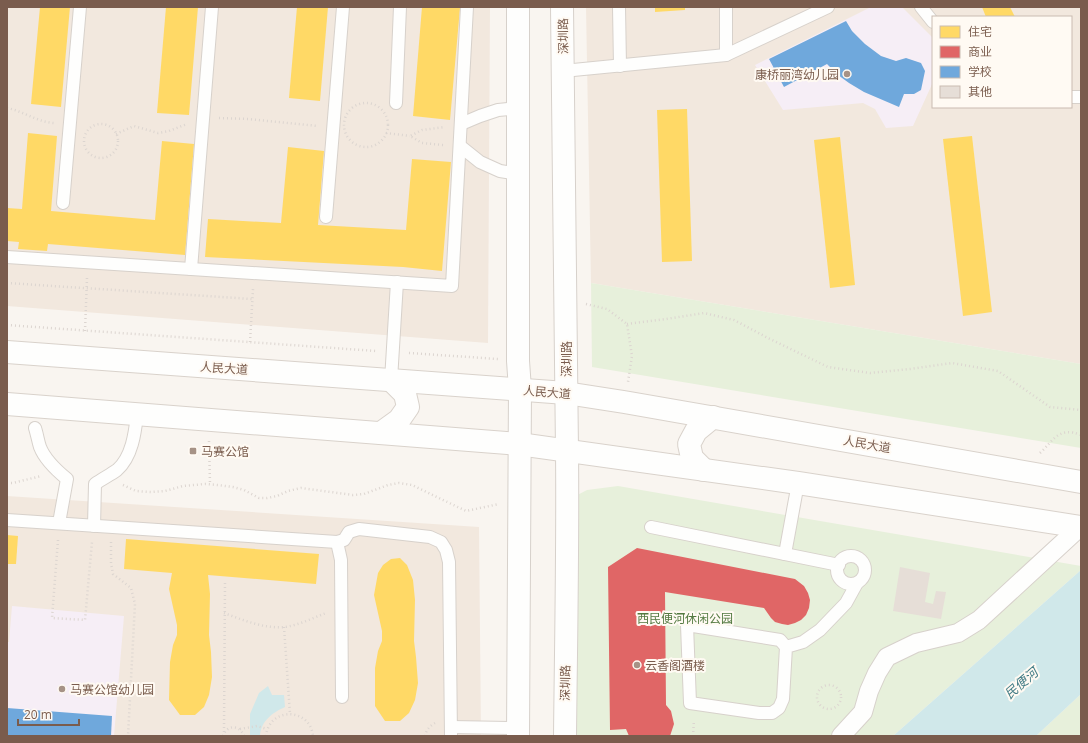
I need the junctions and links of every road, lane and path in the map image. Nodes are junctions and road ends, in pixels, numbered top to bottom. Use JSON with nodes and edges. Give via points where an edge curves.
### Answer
{"nodes":[{"id":1,"x":80,"y":7,"type":"edge"},
{"id":2,"x":212,"y":7,"type":"edge"},
{"id":3,"x":343,"y":7,"type":"edge"},
{"id":4,"x":400,"y":7,"type":"edge"},
{"id":5,"x":467,"y":7,"type":"edge"},
{"id":6,"x":518,"y":7,"type":"edge"},
{"id":7,"x":562,"y":7,"type":"edge"},
{"id":8,"x":619,"y":7,"type":"edge"},
{"id":9,"x":726,"y":7,"type":"edge"},
{"id":10,"x":828,"y":7,"type":"edge"},
{"id":11,"x":921,"y":7,"type":"edge"},
{"id":12,"x":932,"y":21,"type":"edge"},
{"id":13,"x":726,"y":55,"type":"junction"},
{"id":14,"x":620,"y":66,"type":"junction"},
{"id":15,"x":563,"y":71,"type":"junction"},
{"id":16,"x":396,"y":103,"type":"dead end"},
{"id":17,"x":7,"y":108,"type":"edge"},
{"id":18,"x":519,"y":108,"type":"junction"},
{"id":19,"x":203,"y":120,"type":"junction"},
{"id":20,"x":70,"y":124,"type":"junction"},
{"id":21,"x":461,"y":124,"type":"junction"},
{"id":22,"x":338,"y":129,"type":"junction"},
{"id":23,"x":386,"y":133,"type":"junction"},
{"id":24,"x":116,"y":134,"type":"junction"},
{"id":25,"x":410,"y":136,"type":"junction"},
{"id":26,"x":460,"y":146,"type":"junction"},
{"id":27,"x":518,"y":174,"type":"junction"},
{"id":28,"x":63,"y":203,"type":"dead end"},
{"id":29,"x":326,"y":217,"type":"dead end"},
{"id":30,"x":7,"y":257,"type":"edge"},
{"id":31,"x":88,"y":262,"type":"junction"},
{"id":32,"x":191,"y":269,"type":"junction"},
{"id":33,"x":253,"y":273,"type":"junction"},
{"id":34,"x":397,"y":282,"type":"junction"},
{"id":35,"x":7,"y":283,"type":"edge"},
{"id":36,"x":87,"y":288,"type":"junction"},
{"id":37,"x":252,"y":299,"type":"junction"},
{"id":38,"x":566,"y":299,"type":"junction"},
{"id":39,"x":627,"y":324,"type":"junction"},
{"id":40,"x":7,"y":326,"type":"edge"},
{"id":41,"x":85,"y":331,"type":"junction"},
{"id":42,"x":250,"y":342,"type":"junction"},
{"id":43,"x":7,"y":352,"type":"edge"},
{"id":44,"x":393,"y":352,"type":"junction"},
{"id":45,"x":518,"y":361,"type":"junction"},
{"id":46,"x":391,"y":380,"type":"junction"},
{"id":47,"x":520,"y":389,"type":"junction"},
{"id":48,"x":566,"y":393,"type":"junction"},
{"id":49,"x":624,"y":402,"type":"junction"},
{"id":50,"x":7,"y":404,"type":"edge"},
{"id":51,"x":1081,"y":410,"type":"edge"},
{"id":52,"x":713,"y":417,"type":"junction"},
{"id":53,"x":136,"y":424,"type":"junction"},
{"id":54,"x":35,"y":428,"type":"dead end"},
{"id":55,"x":381,"y":433,"type":"junction"},
{"id":56,"x":1081,"y":435,"type":"edge"},
{"id":57,"x":209,"y":439,"type":"dead end"},
{"id":58,"x":520,"y":444,"type":"junction"},
{"id":59,"x":567,"y":450,"type":"junction"},
{"id":60,"x":704,"y":470,"type":"junction"},
{"id":61,"x":1021,"y":471,"type":"junction"},
{"id":62,"x":60,"y":473,"type":"junction"},
{"id":63,"x":104,"y":477,"type":"junction"},
{"id":64,"x":1081,"y":482,"type":"edge"},
{"id":65,"x":7,"y":483,"type":"edge"},
{"id":66,"x":798,"y":483,"type":"junction"},
{"id":67,"x":210,"y":484,"type":"junction"},
{"id":68,"x":519,"y":499,"type":"junction"},
{"id":69,"x":7,"y":520,"type":"edge"},
{"id":70,"x":59,"y":523,"type":"junction"},
{"id":71,"x":94,"y":526,"type":"junction"},
{"id":72,"x":112,"y":527,"type":"junction"},
{"id":73,"x":651,"y":527,"type":"dead end"},
{"id":74,"x":1081,"y":527,"type":"edge"},
{"id":75,"x":337,"y":542,"type":"junction"},
{"id":76,"x":785,"y":554,"type":"junction"},
{"id":77,"x":838,"y":565,"type":"junction"},
{"id":78,"x":857,"y":583,"type":"junction"},
{"id":79,"x":225,"y":584,"type":"dead end"},
{"id":80,"x":342,"y":607,"type":"junction"},
{"id":81,"x":224,"y":613,"type":"junction"},
{"id":82,"x":284,"y":627,"type":"junction"},
{"id":83,"x":786,"y":647,"type":"junction"},
{"id":84,"x":840,"y":692,"type":"joint"},
{"id":85,"x":342,"y":697,"type":"dead end"},
{"id":86,"x":290,"y":714,"type":"junction"},
{"id":87,"x":240,"y":729,"type":"junction"},
{"id":88,"x":267,"y":729,"type":"junction"},
{"id":89,"x":224,"y":732,"type":"junction"},
{"id":90,"x":451,"y":732,"type":"edge"},
{"id":91,"x":518,"y":732,"type":"edge"},
{"id":92,"x":128,"y":736,"type":"edge"},
{"id":93,"x":223,"y":736,"type":"edge"},
{"id":94,"x":244,"y":736,"type":"edge"},
{"id":95,"x":266,"y":736,"type":"edge"},
{"id":96,"x":313,"y":736,"type":"edge"},
{"id":97,"x":565,"y":736,"type":"edge"},
{"id":98,"x":841,"y":736,"type":"edge"}],
"edges":[{"from":1,"to":20,"type":"lane"},
{"from":2,"to":19,"type":"lane"},
{"from":3,"to":22,"type":"lane"},
{"from":4,"to":16,"type":"lane"},
{"from":5,"to":21,"type":"lane"},
{"from":6,"to":18,"type":"main road"},
{"from":7,"to":15,"type":"main road","name":"深圳路"},
{"from":8,"to":14,"type":"lane"},
{"from":9,"to":13,"type":"lane"},
{"from":10,"to":13,"type":"lane"},
{"from":11,"to":12,"type":"lane"},
{"from":13,"to":14,"type":"lane"},
{"from":14,"to":15,"type":"lane"},
{"from":15,"to":38,"type":"main road","name":"深圳路"},
{"from":17,"to":20,"type":"path","via":[[47,122]]},
{"from":18,"to":21,"type":"lane","via":[[498,110]]},
{"from":18,"to":27,"type":"main road"},
{"from":19,"to":22,"type":"path","via":[[248,119]]},
{"from":19,"to":24,"type":"path","via":[[158,133],[134,126]]},
{"from":19,"to":32,"type":"lane"},
{"from":20,"to":28,"type":"lane"},
{"from":21,"to":25,"type":"path","via":[[422,130]]},
{"from":21,"to":26,"type":"lane"},
{"from":22,"to":23,"type":"path","via":[[351,142],[364,147],[378,144]]},
{"from":22,"to":23,"type":"path","via":[[350,109],[364,102],[378,106],[384,111],[388,126]]},
{"from":22,"to":29,"type":"lane"},
{"from":23,"to":25,"type":"path"},
{"from":24,"to":24,"type":"path","via":[[107,126],[96,125],[88,131],[84,140],[85,146],[92,155],[103,158],[113,153],[116,148]]},
{"from":25,"to":26,"type":"path","via":[[422,143]]},
{"from":26,"to":27,"type":"lane","via":[[480,162],[500,171]]},
{"from":26,"to":34,"type":"lane","via":[[452,286]]},
{"from":27,"to":45,"type":"main road"},
{"from":30,"to":31,"type":"lane"},
{"from":31,"to":32,"type":"lane"},
{"from":31,"to":36,"type":"path"},
{"from":32,"to":33,"type":"lane"},
{"from":33,"to":34,"type":"lane"},
{"from":33,"to":37,"type":"path"},
{"from":34,"to":44,"type":"lane"},
{"from":35,"to":36,"type":"path"},
{"from":36,"to":37,"type":"path"},
{"from":36,"to":41,"type":"path"},
{"from":37,"to":42,"type":"path"},
{"from":38,"to":39,"type":"path","via":[[607,309]]},
{"from":38,"to":48,"type":"main road","name":"深圳路"},
{"from":39,"to":49,"type":"path","via":[[632,356]]},
{"from":39,"to":51,"type":"path","via":[[704,313],[734,320],[828,367],[870,373],[952,363],[998,371],[1050,407]]},
{"from":40,"to":41,"type":"path"},
{"from":41,"to":42,"type":"path"},
{"from":42,"to":44,"type":"path"},
{"from":43,"to":46,"type":"main road","name":"人民大道"},
{"from":44,"to":45,"type":"path"},
{"from":44,"to":46,"type":"lane"},
{"from":45,"to":47,"type":"main road"},
{"from":46,"to":47,"type":"main road","name":"人民大道"},
{"from":46,"to":55,"type":"main road","via":[[405,394],[408,407],[399,420]]},
{"from":47,"to":48,"type":"main road","name":"人民大道"},
{"from":47,"to":58,"type":"main road"},
{"from":48,"to":49,"type":"main road","name":"人民大道"},
{"from":48,"to":59,"type":"main road","name":"深圳路"},
{"from":49,"to":52,"type":"main road","name":"人民大道"},
{"from":50,"to":53,"type":"main road"},
{"from":52,"to":60,"type":"main road","via":[[696,431],[689,444],[692,458]]},
{"from":52,"to":61,"type":"main road","name":"人民大道"},
{"from":53,"to":55,"type":"main road"},
{"from":53,"to":63,"type":"lane","via":[[128,455],[117,469]]},
{"from":54,"to":62,"type":"lane","via":[[46,458]]},
{"from":55,"to":58,"type":"main road"},
{"from":56,"to":61,"type":"path","via":[[1067,432],[1058,435]]},
{"from":57,"to":67,"type":"path"},
{"from":58,"to":59,"type":"main road"},
{"from":58,"to":68,"type":"main road"},
{"from":59,"to":60,"type":"main road"},
{"from":59,"to":97,"type":"main road","name":"深圳路"},
{"from":60,"to":66,"type":"main road"},
{"from":61,"to":64,"type":"main road","name":"人民大道"},
{"from":62,"to":65,"type":"path"},
{"from":62,"to":70,"type":"lane","via":[[67,479]]},
{"from":63,"to":67,"type":"path","via":[[136,490],[151,492]]},
{"from":63,"to":71,"type":"lane","via":[[96,484]]},
{"from":66,"to":74,"type":"main road"},
{"from":66,"to":76,"type":"lane"},
{"from":67,"to":68,"type":"path","via":[[233,487],[259,498],[267,498],[301,488],[353,495],[364,494],[399,483],[412,485],[466,511]]},
{"from":68,"to":91,"type":"main road"},
{"from":69,"to":70,"type":"lane"},
{"from":70,"to":71,"type":"lane"},
{"from":70,"to":71,"type":"path","via":[[52,618],[86,620]]},
{"from":71,"to":72,"type":"lane"},
{"from":72,"to":75,"type":"lane"},
{"from":72,"to":92,"type":"path","via":[[113,574],[131,588],[135,604]]},
{"from":73,"to":76,"type":"lane"},
{"from":74,"to":98,"type":"street","via":[[979,620],[958,633],[916,643],[887,658],[869,691],[863,712]]},
{"from":75,"to":80,"type":"lane","via":[[341,560]]},
{"from":75,"to":90,"type":"lane","via":[[344,540],[349,532],[359,529],[430,537],[441,542],[446,550],[449,562]]},
{"from":76,"to":77,"type":"lane"},
{"from":77,"to":78,"type":"lane","via":[[837,570],[843,582]]},
{"from":77,"to":78,"type":"lane","via":[[844,558],[849,557],[861,561],[865,573]]},
{"from":78,"to":83,"type":"lane","via":[[846,603],[820,630],[802,642]]},
{"from":79,"to":81,"type":"path"},
{"from":80,"to":82,"type":"path"},
{"from":80,"to":85,"type":"lane"},
{"from":81,"to":82,"type":"path","via":[[266,626]]},
{"from":81,"to":89,"type":"path"},
{"from":82,"to":86,"type":"path"},
{"from":83,"to":83,"type":"lane","via":[[780,640],[687,625],[690,703],[772,713],[779,708],[784,699]]},
{"from":84,"to":84,"type":"path","via":[[841,700],[833,708],[822,707],[818,701],[818,693],[823,687],[834,686]]},
{"from":86,"to":88,"type":"path","via":[[284,714],[274,720]]},
{"from":86,"to":96,"type":"path","via":[[296,714],[306,720]]},
{"from":87,"to":88,"type":"path","via":[[257,726]]},
{"from":87,"to":89,"type":"path","via":[[228,728]]},
{"from":87,"to":94,"type":"path"},
{"from":88,"to":95,"type":"path"},
{"from":89,"to":93,"type":"path"},
{"from":90,"to":91,"type":"lane"}]}
